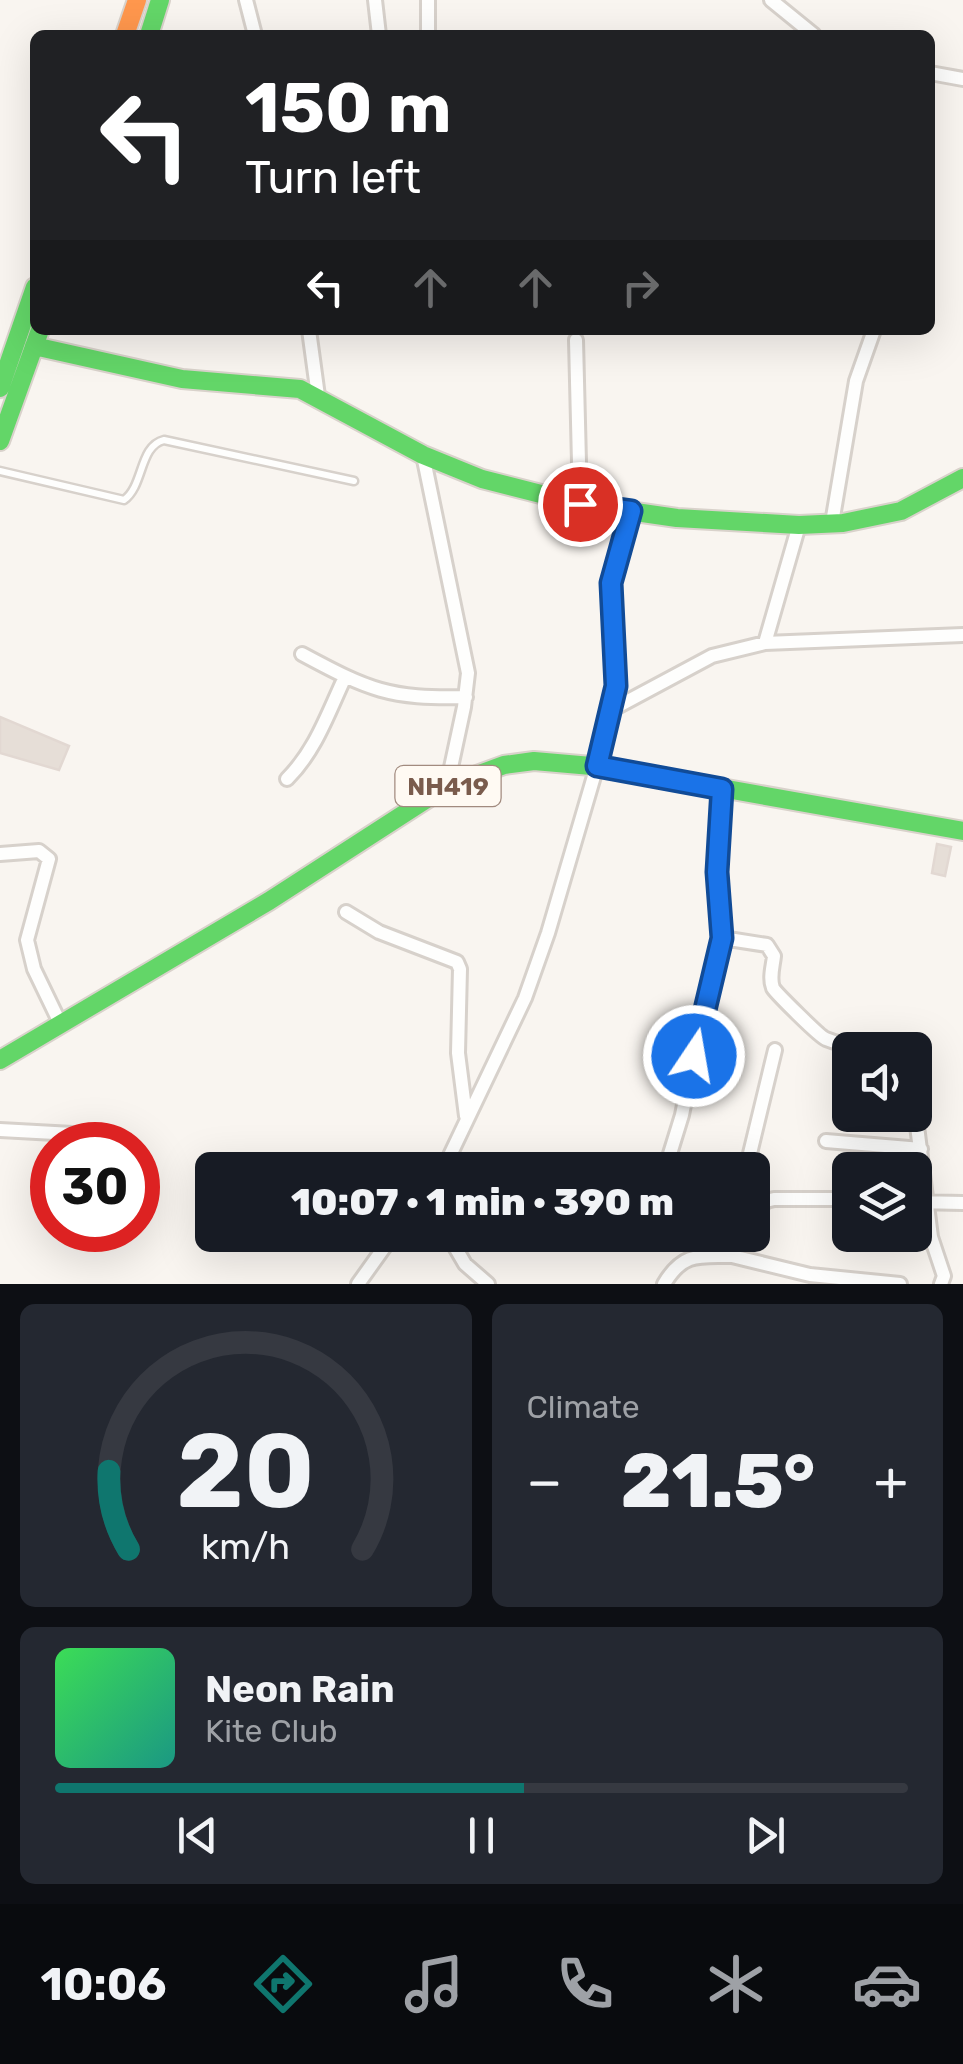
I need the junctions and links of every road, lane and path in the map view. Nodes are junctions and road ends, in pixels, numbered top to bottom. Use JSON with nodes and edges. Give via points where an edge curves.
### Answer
{"nodes":[{"id":1,"x":136,"y":0,"type":"edge"},
{"id":2,"x":160,"y":0,"type":"edge"},
{"id":3,"x":246,"y":0,"type":"edge"},
{"id":4,"x":375,"y":0,"type":"edge"},
{"id":5,"x":428,"y":0,"type":"edge"},
{"id":6,"x":770,"y":0,"type":"edge"},
{"id":7,"x":127,"y":30,"type":"edge"},
{"id":8,"x":151,"y":30,"type":"edge"},
{"id":9,"x":254,"y":30,"type":"edge"},
{"id":10,"x":378,"y":30,"type":"edge"},
{"id":11,"x":428,"y":30,"type":"edge"},
{"id":12,"x":808,"y":30,"type":"edge"},
{"id":13,"x":935,"y":74,"type":"edge"},
{"id":14,"x":963,"y":79,"type":"edge"},
{"id":15,"x":30,"y":301,"type":"edge"},
{"id":16,"x":310,"y":335,"type":"edge"},
{"id":17,"x":872,"y":335,"type":"edge"},
{"id":18,"x":37,"y":338,"type":"edge"},
{"id":19,"x":576,"y":340,"type":"dead end"},
{"id":20,"x":0,"y":388,"type":"edge"},
{"id":21,"x":318,"y":396,"type":"junction"},
{"id":22,"x":0,"y":441,"type":"edge"},
{"id":23,"x":423,"y":456,"type":"junction"},
{"id":24,"x":0,"y":470,"type":"edge"},
{"id":25,"x":963,"y":478,"type":"edge"},
{"id":26,"x":354,"y":481,"type":"dead end"},
{"id":27,"x":580,"y":504,"type":"junction"},
{"id":28,"x":631,"y":511,"type":"junction"},
{"id":29,"x":832,"y":523,"type":"junction"},
{"id":30,"x":799,"y":525,"type":"junction"},
{"id":31,"x":963,"y":636,"type":"edge"},
{"id":32,"x":765,"y":642,"type":"junction"},
{"id":33,"x":302,"y":654,"type":"dead end"},
{"id":34,"x":344,"y":677,"type":"junction"},
{"id":35,"x":466,"y":697,"type":"junction"},
{"id":36,"x":612,"y":709,"type":"junction"},
{"id":37,"x":597,"y":766,"type":"junction"},
{"id":38,"x":287,"y":779,"type":"dead end"},
{"id":39,"x":447,"y":786,"type":"junction"},
{"id":40,"x":722,"y":789,"type":"junction"},
{"id":41,"x":963,"y":831,"type":"edge"},
{"id":42,"x":0,"y":854,"type":"edge"},
{"id":43,"x":346,"y":912,"type":"dead end"},
{"id":44,"x":722,"y":938,"type":"junction"},
{"id":45,"x":61,"y":1025,"type":"junction"},
{"id":46,"x":832,"y":1041,"type":"edge"},
{"id":47,"x":775,"y":1050,"type":"dead end"},
{"id":48,"x":0,"y":1060,"type":"edge"},
{"id":49,"x":467,"y":1118,"type":"junction"},
{"id":50,"x":0,"y":1130,"type":"edge"},
{"id":51,"x":30,"y":1132,"type":"edge"},
{"id":52,"x":920,"y":1132,"type":"edge"},
{"id":53,"x":826,"y":1142,"type":"dead end"},
{"id":54,"x":921,"y":1148,"type":"junction"},
{"id":55,"x":451,"y":1152,"type":"edge"},
{"id":56,"x":670,"y":1152,"type":"edge"},
{"id":57,"x":750,"y":1152,"type":"edge"},
{"id":58,"x":921,"y":1152,"type":"edge"},
{"id":59,"x":770,"y":1200,"type":"edge"},
{"id":60,"x":832,"y":1200,"type":"edge"},
{"id":61,"x":932,"y":1202,"type":"edge"},
{"id":62,"x":963,"y":1203,"type":"edge"},
{"id":63,"x":932,"y":1236,"type":"edge"},
{"id":64,"x":380,"y":1252,"type":"edge"},
{"id":65,"x":458,"y":1252,"type":"edge"},
{"id":66,"x":734,"y":1252,"type":"edge"},
{"id":67,"x":732,"y":1256,"type":"junction"},
{"id":68,"x":358,"y":1284,"type":"edge"},
{"id":69,"x":488,"y":1284,"type":"edge"},
{"id":70,"x":664,"y":1284,"type":"edge"},
{"id":71,"x":900,"y":1284,"type":"edge"},
{"id":72,"x":941,"y":1284,"type":"edge"}],
"edges":[{"from":1,"to":7,"type":"main road"},
{"from":2,"to":8,"type":"main road"},
{"from":3,"to":9,"type":"street"},
{"from":4,"to":10,"type":"street"},
{"from":5,"to":11,"type":"street"},
{"from":6,"to":12,"type":"street"},
{"from":13,"to":14,"type":"street"},
{"from":15,"to":20,"type":"main road"},
{"from":16,"to":21,"type":"street"},
{"from":17,"to":29,"type":"street","via":[[856,381]]},
{"from":18,"to":21,"type":"main road","via":[[182,379],[282,386]]},
{"from":18,"to":22,"type":"main road"},
{"from":19,"to":27,"type":"street"},
{"from":21,"to":23,"type":"main road"},
{"from":23,"to":27,"type":"main road"},
{"from":23,"to":35,"type":"street","via":[[466,660]]},
{"from":24,"to":26,"type":"lane","via":[[124,500],[150,448],[164,440]]},
{"from":25,"to":29,"type":"main road","via":[[901,511]]},
{"from":27,"to":28,"type":"main road"},
{"from":28,"to":30,"type":"main road"},
{"from":28,"to":36,"type":"street","via":[[611,583]]},
{"from":29,"to":30,"type":"main road"},
{"from":30,"to":32,"type":"street"},
{"from":31,"to":32,"type":"street"},
{"from":32,"to":36,"type":"street","via":[[712,656]]},
{"from":33,"to":34,"type":"street"},
{"from":34,"to":35,"type":"street","via":[[398,696]]},
{"from":34,"to":38,"type":"street","via":[[315,743]]},
{"from":35,"to":39,"type":"street"},
{"from":36,"to":37,"type":"street"},
{"from":37,"to":39,"type":"main road","number":"NH419","via":[[504,765]]},
{"from":37,"to":40,"type":"main road","number":"NH419"},
{"from":37,"to":49,"type":"street","via":[[538,964]]},
{"from":39,"to":45,"type":"main road","number":"NH419"},
{"from":40,"to":41,"type":"main road","number":"NH419"},
{"from":40,"to":44,"type":"street"},
{"from":42,"to":45,"type":"street","via":[[39,851],[49,859],[28,954]]},
{"from":43,"to":49,"type":"street","via":[[458,962],[458,1053]]},
{"from":44,"to":46,"type":"street","via":[[767,945],[776,994]]},
{"from":44,"to":56,"type":"street"},
{"from":45,"to":48,"type":"main road","number":"NH419"},
{"from":47,"to":57,"type":"street"},
{"from":49,"to":55,"type":"street"},
{"from":50,"to":51,"type":"street"},
{"from":52,"to":54,"type":"street"},
{"from":53,"to":54,"type":"street"},
{"from":54,"to":58,"type":"street"},
{"from":59,"to":60,"type":"street"},
{"from":61,"to":62,"type":"street"},
{"from":63,"to":72,"type":"street"},
{"from":64,"to":68,"type":"street"},
{"from":65,"to":69,"type":"street"},
{"from":66,"to":67,"type":"street"},
{"from":67,"to":70,"type":"street","via":[[687,1259]]},
{"from":67,"to":71,"type":"street","via":[[810,1275]]}]}
